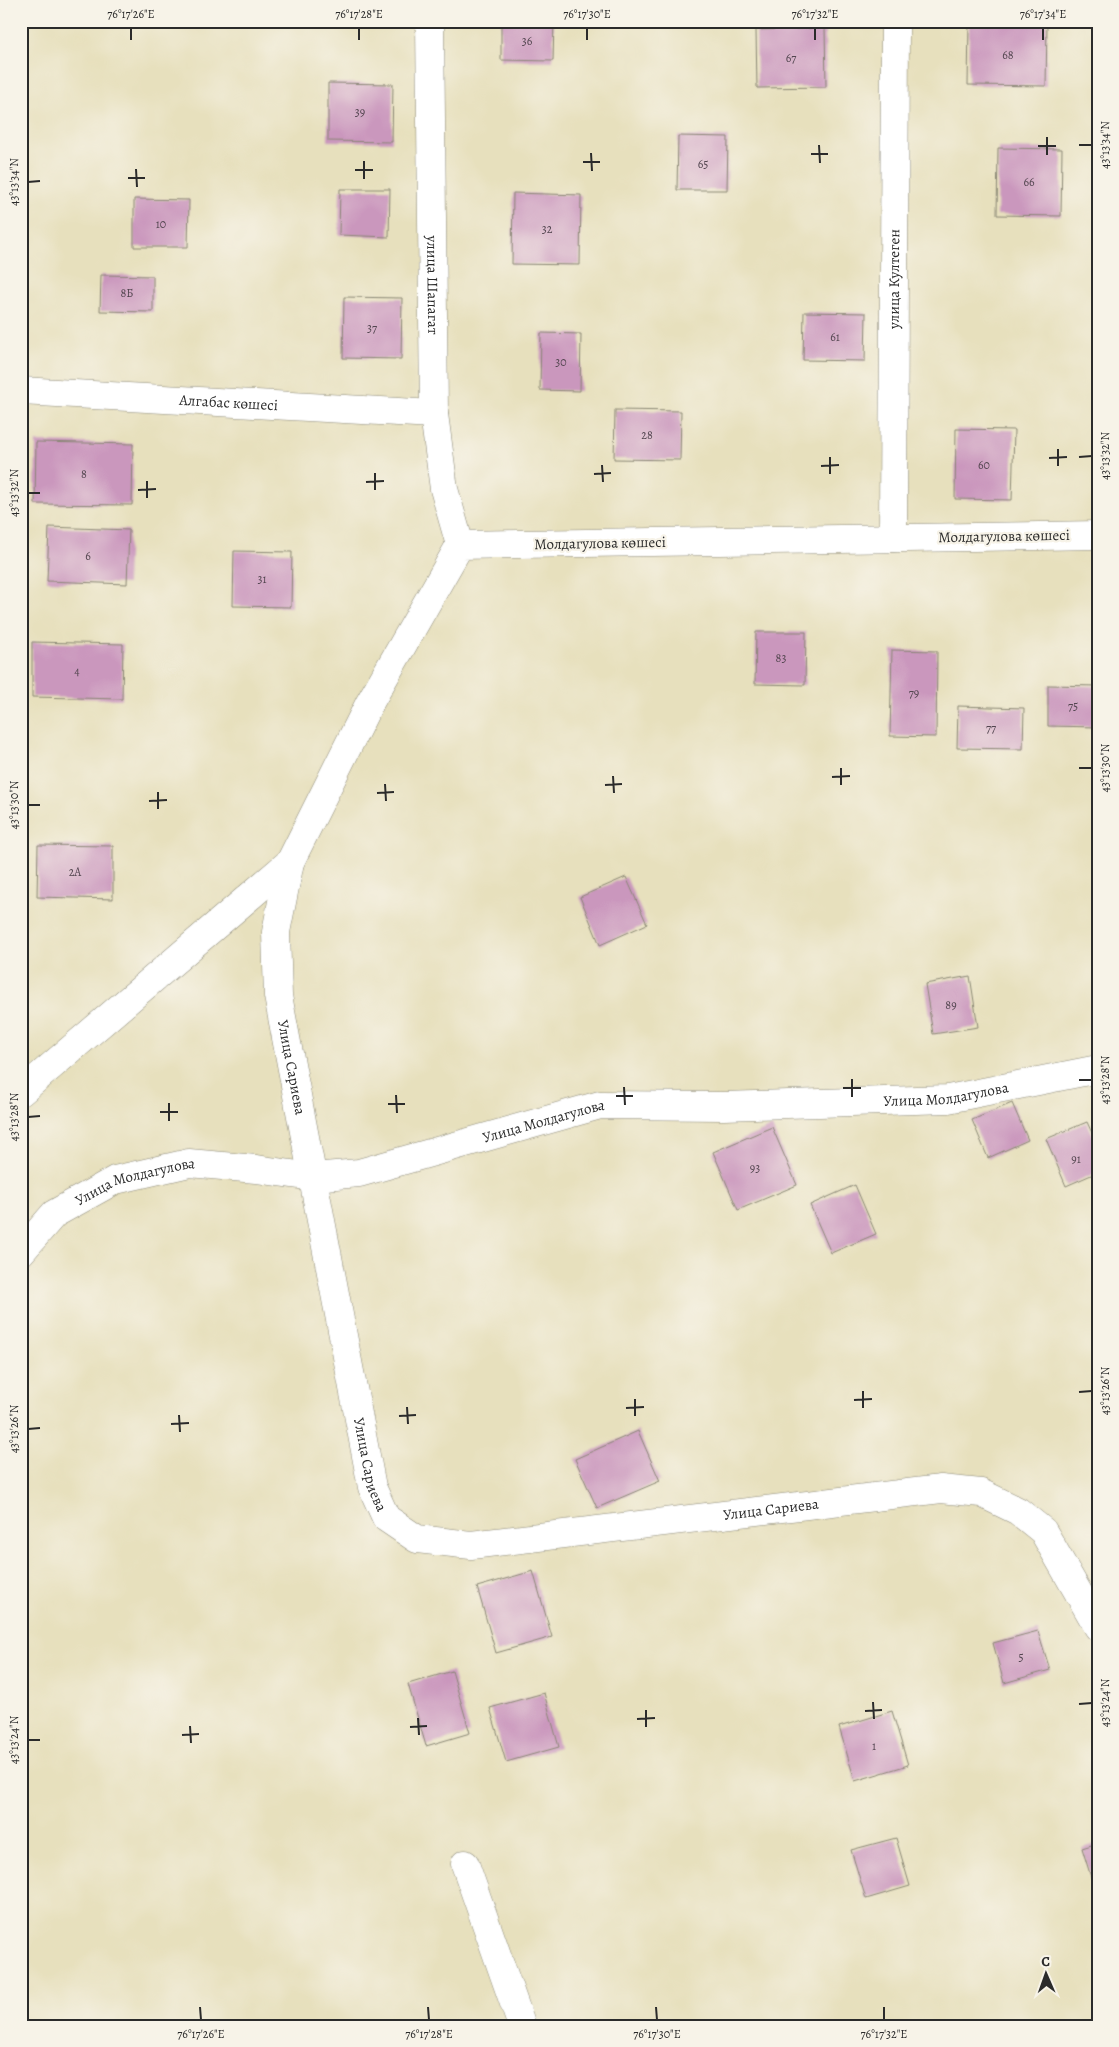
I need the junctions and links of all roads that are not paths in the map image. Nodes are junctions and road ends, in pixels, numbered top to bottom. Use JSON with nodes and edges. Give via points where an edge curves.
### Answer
{"nodes":[{"id":1,"x":430,"y":21,"type":"edge"},
{"id":2,"x":894,"y":21,"type":"edge"},
{"id":3,"x":21,"y":391,"type":"edge"},
{"id":4,"x":434,"y":414,"type":"junction"},
{"id":5,"x":1098,"y":535,"type":"edge"},
{"id":6,"x":893,"y":538,"type":"junction"},
{"id":7,"x":460,"y":545,"type":"junction"},
{"id":8,"x":290,"y":862,"type":"junction"},
{"id":9,"x":1098,"y":1069,"type":"edge"},
{"id":10,"x":21,"y":1092,"type":"edge"},
{"id":11,"x":312,"y":1177,"type":"junction"},
{"id":12,"x":21,"y":1252,"type":"edge"},
{"id":13,"x":1098,"y":1627,"type":"edge"},
{"id":14,"x":465,"y":1864,"type":"dead end"},
{"id":15,"x":522,"y":2026,"type":"edge"}],
"edges":[{"from":1,"to":4,"type":"street","name":"улица Шапагат"},
{"from":2,"to":6,"type":"street","name":"улица Култеген"},
{"from":3,"to":4,"type":"street","name":"Алгабас көшесі"},
{"from":4,"to":7,"type":"street","name":"улица Шапагат","via":[[444,489]]},
{"from":5,"to":6,"type":"street","name":"Молдагулова көшесі"},
{"from":6,"to":7,"type":"street","name":"Молдагулова көшесі"},
{"from":7,"to":8,"type":"street","via":[[370,704]]},
{"from":8,"to":10,"type":"street"},
{"from":8,"to":11,"type":"street","name":"Улица Сариева","via":[[276,932],[278,996]]},
{"from":9,"to":11,"type":"street","name":"Улица Молдагулова","via":[[948,1099],[724,1106],[600,1105],[359,1173]]},
{"from":11,"to":12,"type":"street","name":"Улица Молдагулова","via":[[189,1162],[115,1180],[54,1214]]},
{"from":11,"to":13,"type":"street","name":"Улица Сариева","via":[[372,1487],[386,1518],[418,1539],[471,1545],[941,1489],[981,1493],[1018,1511],[1043,1530]]},
{"from":14,"to":15,"type":"street"}]}
